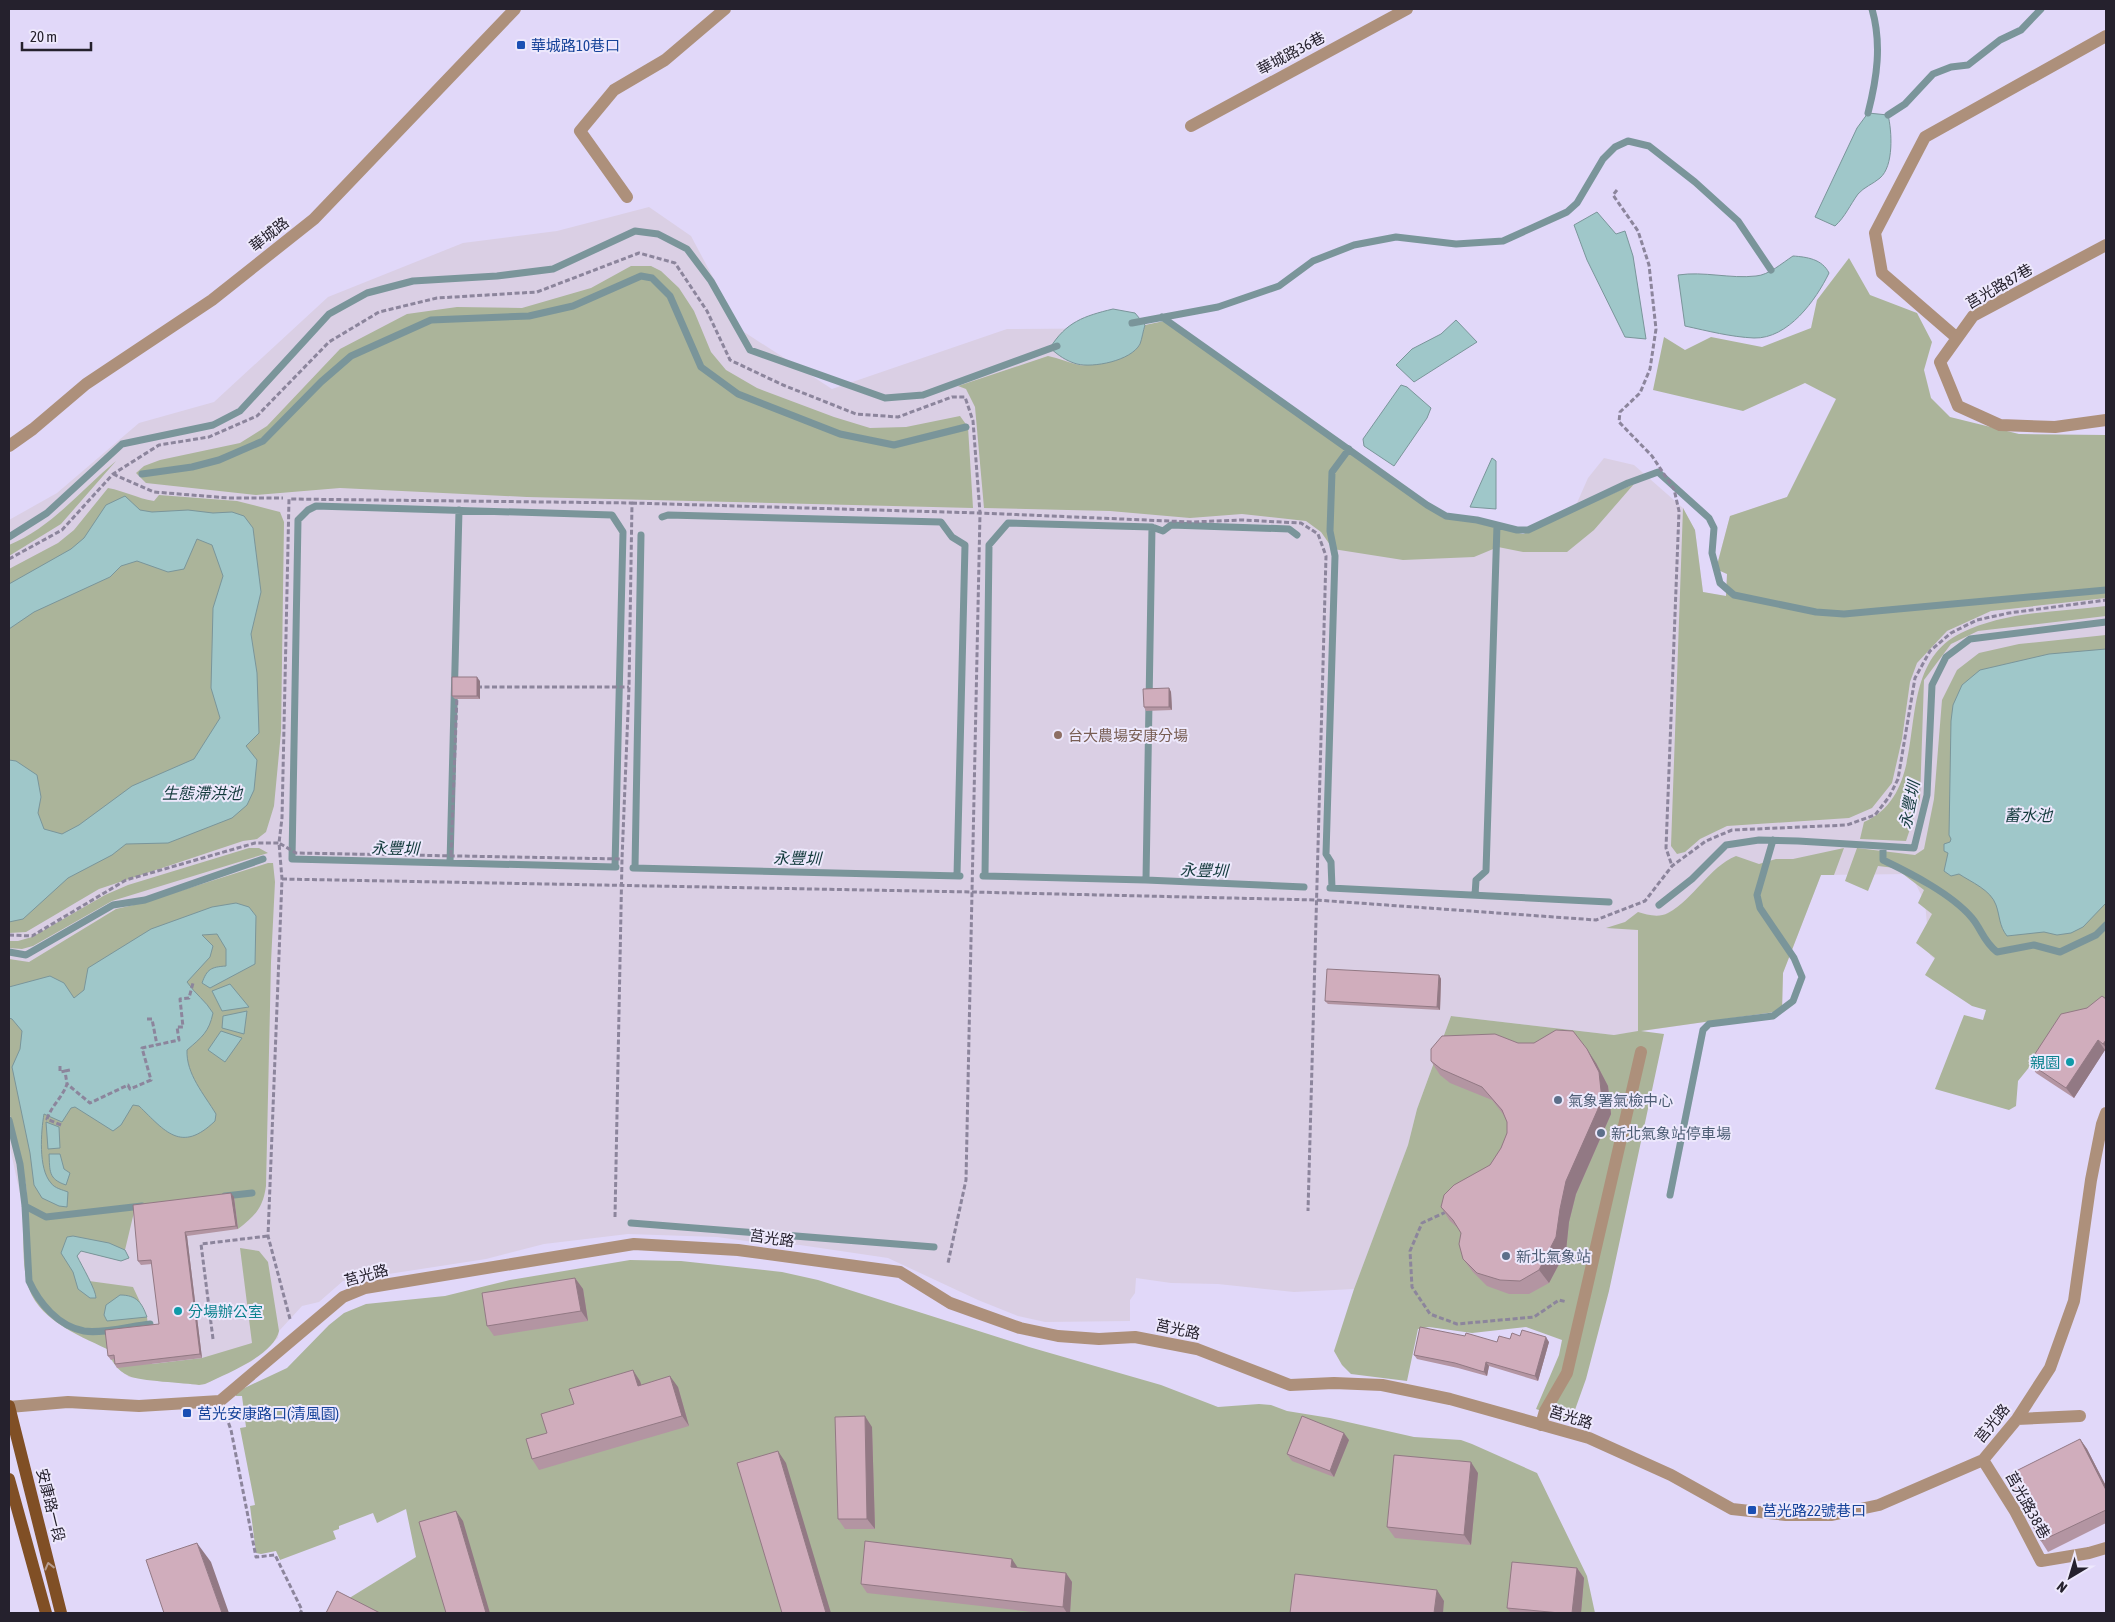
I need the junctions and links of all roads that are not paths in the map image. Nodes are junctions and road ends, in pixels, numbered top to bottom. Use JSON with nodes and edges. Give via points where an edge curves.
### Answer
{"nodes":[{"id":1,"x":515,"y":9,"type":"edge"},
{"id":2,"x":726,"y":9,"type":"edge"},
{"id":3,"x":1407,"y":9,"type":"edge"},
{"id":4,"x":2106,"y":36,"type":"edge"},
{"id":5,"x":1191,"y":126,"type":"dead end"},
{"id":6,"x":627,"y":197,"type":"dead end"},
{"id":7,"x":2106,"y":245,"type":"edge"},
{"id":8,"x":1957,"y":338,"type":"junction"},
{"id":9,"x":2106,"y":420,"type":"edge"},
{"id":10,"x":9,"y":446,"type":"edge"},
{"id":11,"x":1640,"y":1052,"type":"dead end"},
{"id":12,"x":2106,"y":1113,"type":"edge"},
{"id":13,"x":9,"y":1406,"type":"edge"},
{"id":14,"x":2080,"y":1416,"type":"dead end"},
{"id":15,"x":2017,"y":1419,"type":"junction"},
{"id":16,"x":1541,"y":1425,"type":"junction"},
{"id":17,"x":1984,"y":1460,"type":"junction"},
{"id":18,"x":9,"y":1479,"type":"edge"},
{"id":19,"x":2106,"y":1548,"type":"edge"},
{"id":20,"x":46,"y":1613,"type":"edge"},
{"id":21,"x":61,"y":1613,"type":"edge"}],
"edges":[{"from":1,"to":10,"type":"street","name":"華城路","via":[[314,219],[212,300],[86,384]]},
{"from":2,"to":6,"type":"street","via":[[665,60],[614,90],[580,131]]},
{"from":3,"to":5,"type":"street","name":"華城路36巷"},
{"from":4,"to":8,"type":"street","via":[[1925,137],[1875,232],[1882,272]]},
{"from":7,"to":8,"type":"street","name":"莒光路87巷","via":[[1973,316]]},
{"from":8,"to":9,"type":"street","name":"莒光路87巷","via":[[1940,362],[1958,406],[2000,425],[2055,426]]},
{"from":11,"to":16,"type":"street","via":[[1567,1373],[1545,1411]]},
{"from":12,"to":15,"type":"street","name":"莒光路","via":[[2091,1180],[2074,1301],[2050,1368]]},
{"from":13,"to":16,"type":"street","name":"莒光路","via":[[68,1402],[139,1406],[220,1401],[343,1297],[366,1288],[634,1244],[664,1244],[738,1250],[900,1272],[950,1303],[1020,1328],[1058,1336],[1135,1337],[1197,1349],[1290,1385],[1382,1385],[1450,1399]]},
{"from":21,"to":13,"type":"main road","name":"安康路一段","one_way":true},
{"from":14,"to":15,"type":"street"},
{"from":15,"to":17,"type":"street","name":"莒光路"},
{"from":16,"to":17,"type":"street","name":"莒光路","via":[[1589,1438],[1672,1475],[1732,1509],[1786,1515],[1832,1515],[1879,1505]]},
{"from":17,"to":19,"type":"street","name":"莒光路38巷","via":[[2041,1561]]},
{"from":18,"to":20,"type":"main road"}]}
